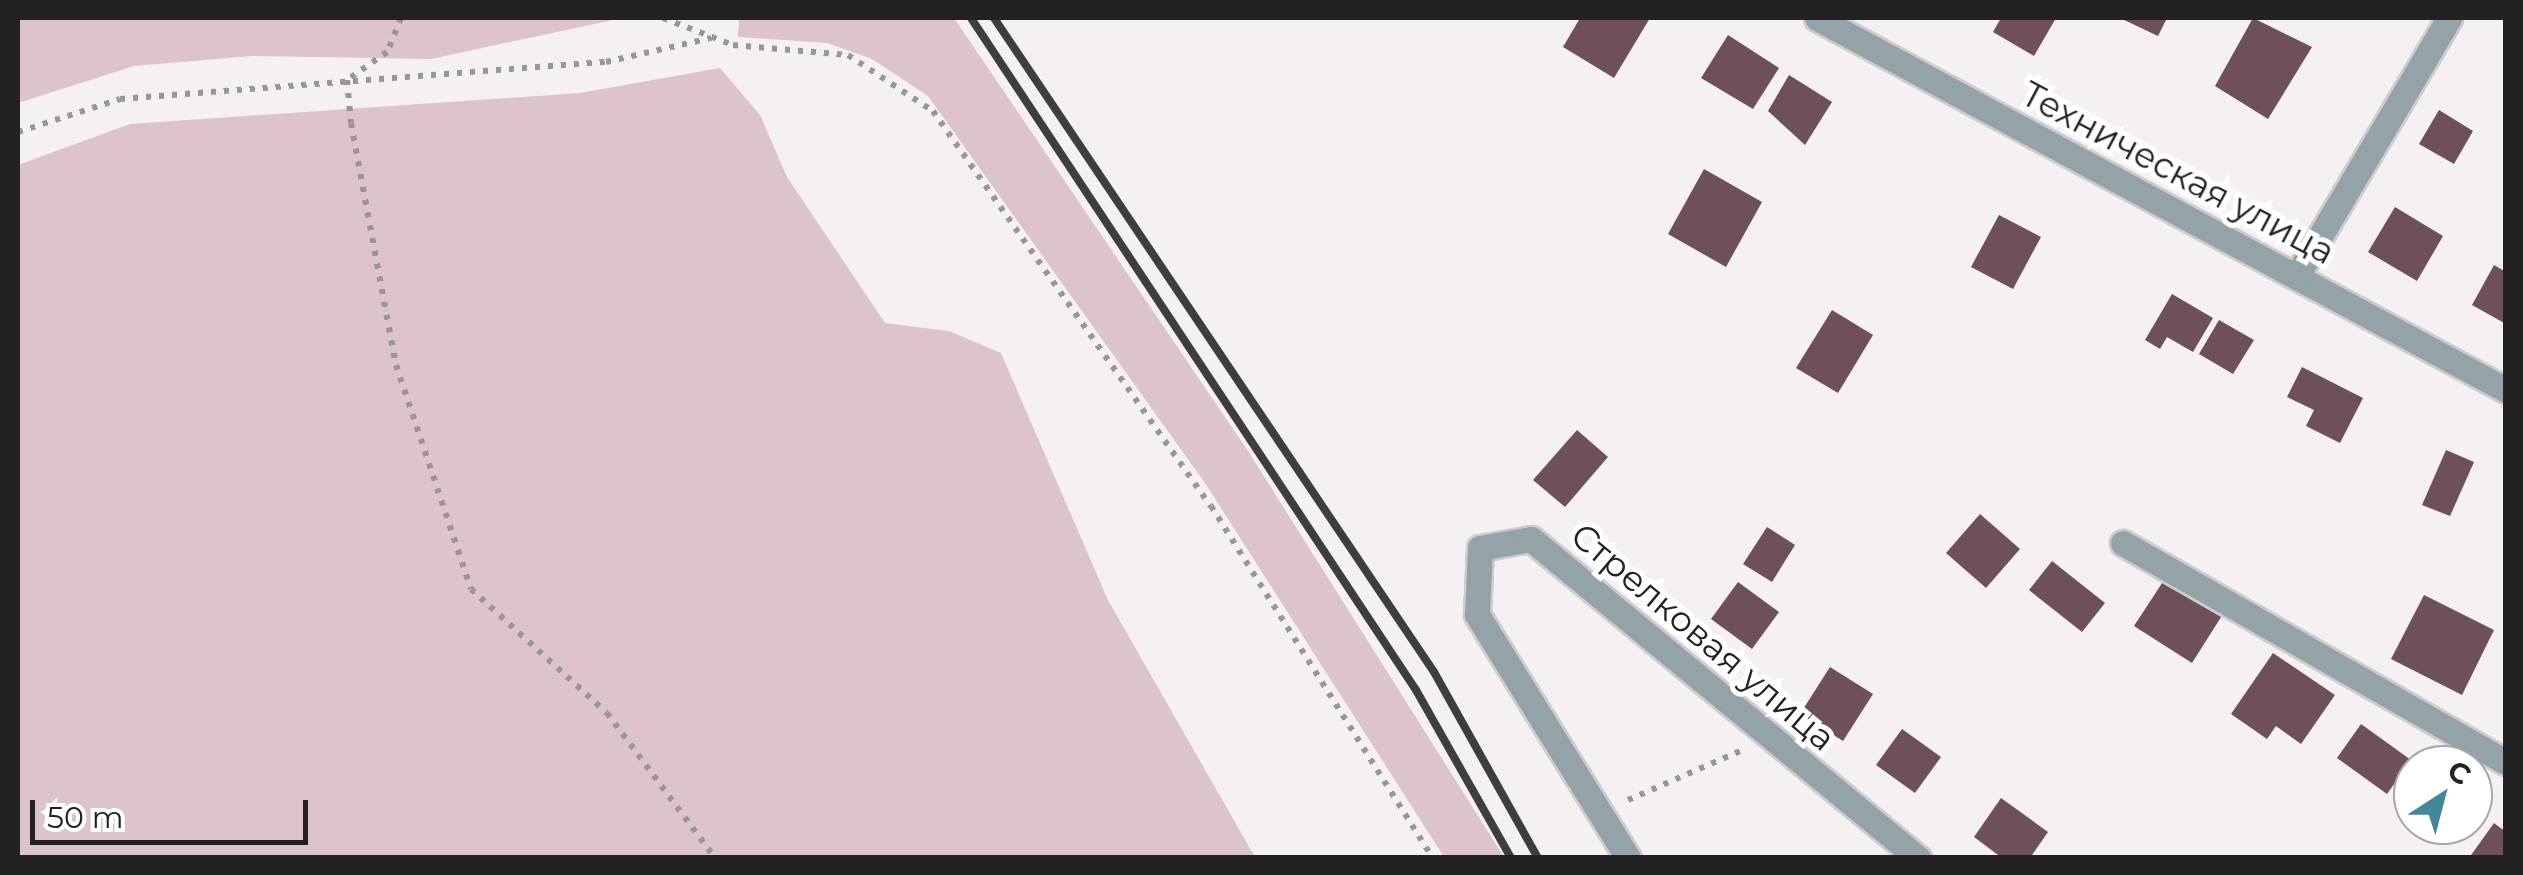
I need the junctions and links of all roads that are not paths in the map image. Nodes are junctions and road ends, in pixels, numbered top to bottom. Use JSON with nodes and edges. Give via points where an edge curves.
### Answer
{"nodes":[{"id":1,"x":1816,"y":18,"type":"edge"},
{"id":2,"x":2450,"y":18,"type":"edge"},
{"id":3,"x":2296,"y":277,"type":"junction"},
{"id":4,"x":2506,"y":390,"type":"edge"},
{"id":5,"x":2123,"y":543,"type":"dead end"},
{"id":6,"x":2506,"y":762,"type":"edge"},
{"id":7,"x":1628,"y":858,"type":"edge"},
{"id":8,"x":1918,"y":858,"type":"edge"}],
"edges":[{"from":1,"to":3,"type":"street","name":"Техническая улица"},
{"from":2,"to":3,"type":"street"},
{"from":3,"to":4,"type":"street","name":"Техническая улица"},
{"from":5,"to":6,"type":"street"},
{"from":7,"to":8,"type":"street","name":"Стрелковая улица","via":[[1477,614],[1480,548],[1531,540]]}]}
